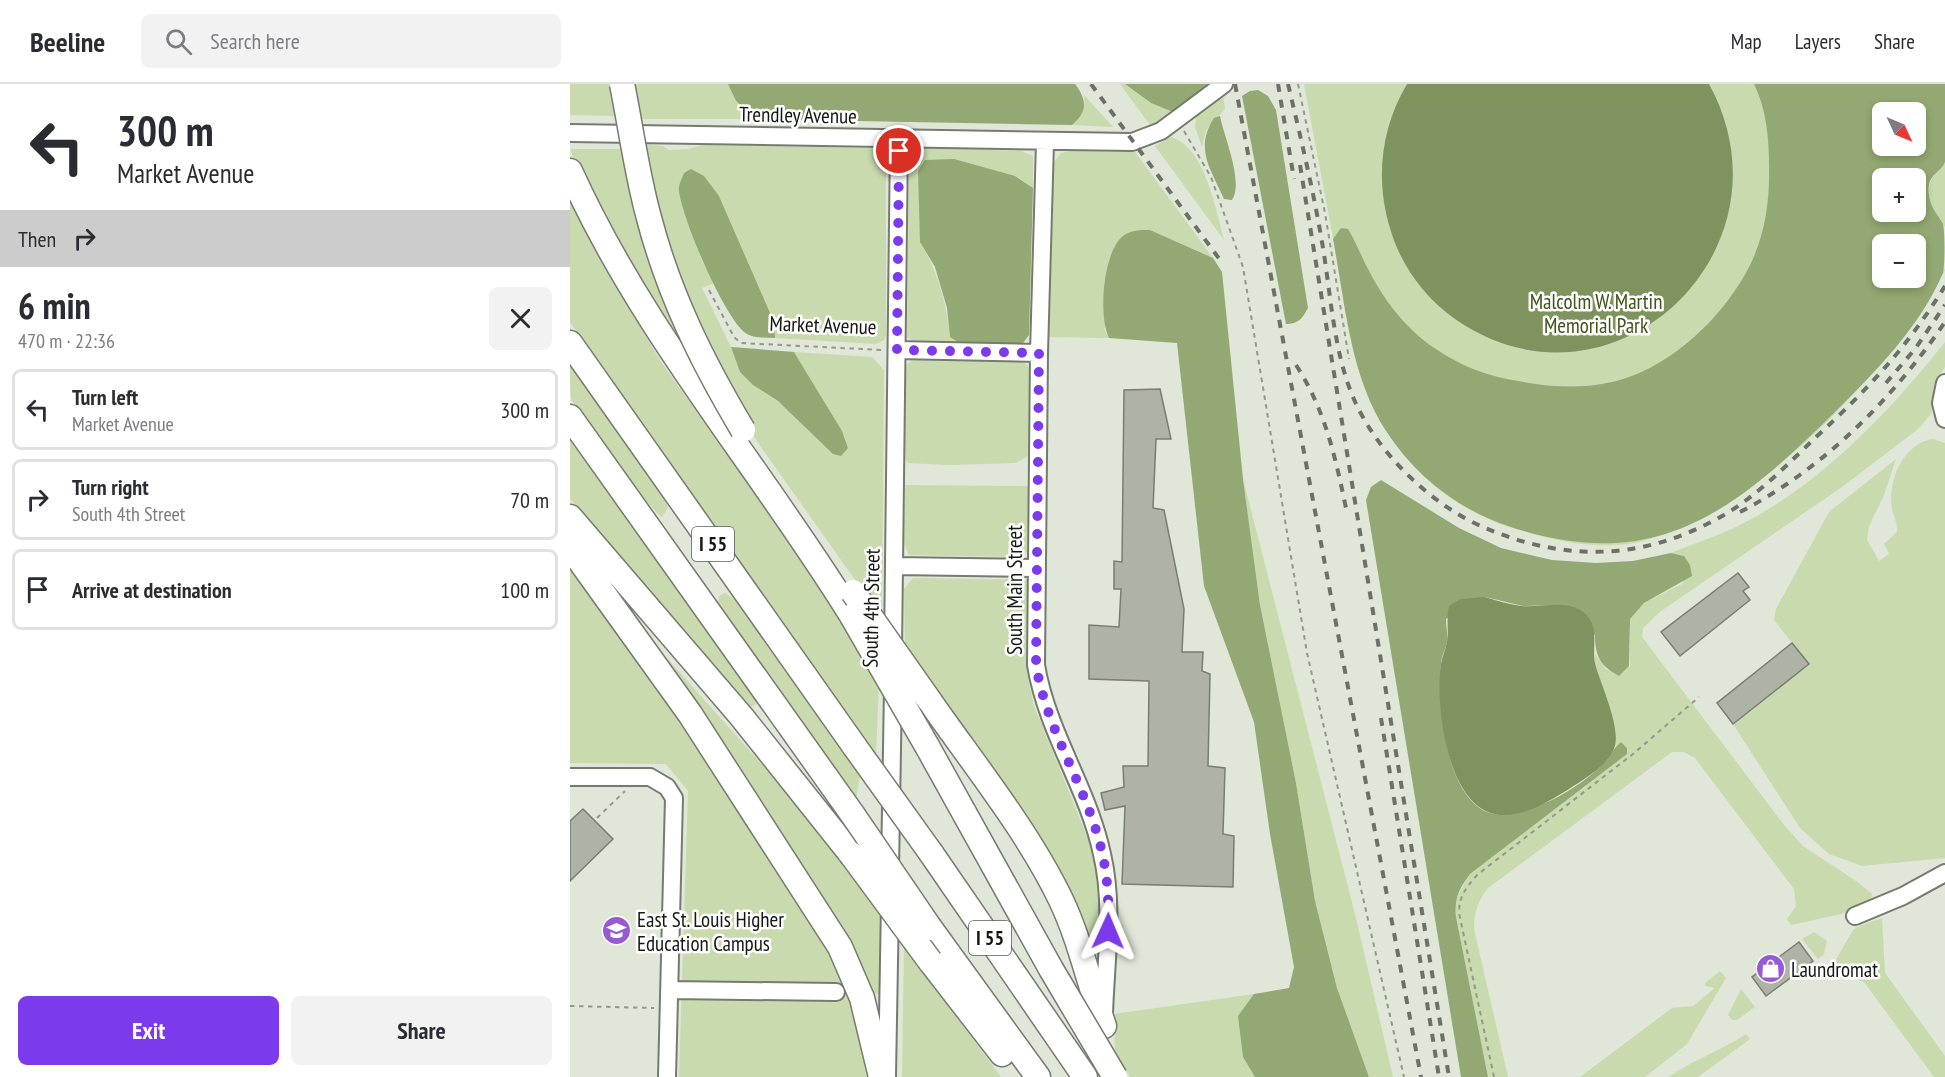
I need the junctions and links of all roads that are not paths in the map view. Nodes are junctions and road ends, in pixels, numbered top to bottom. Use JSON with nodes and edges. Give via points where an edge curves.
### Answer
{"nodes":[{"id":1,"x":622,"y":84,"type":"edge"},
{"id":2,"x":1224,"y":84,"type":"edge"},
{"id":3,"x":570,"y":133,"type":"edge"},
{"id":4,"x":899,"y":139,"type":"junction"},
{"id":5,"x":1045,"y":142,"type":"junction"},
{"id":6,"x":570,"y":171,"type":"edge"},
{"id":7,"x":570,"y":343,"type":"edge"},
{"id":8,"x":897,"y":350,"type":"junction"},
{"id":9,"x":1039,"y":353,"type":"junction"},
{"id":10,"x":1945,"y":383,"type":"edge"},
{"id":11,"x":570,"y":417,"type":"edge"},
{"id":12,"x":1945,"y":419,"type":"edge"},
{"id":13,"x":737,"y":435,"type":"junction"},
{"id":14,"x":570,"y":517,"type":"edge"},
{"id":15,"x":570,"y":547,"type":"edge"},
{"id":16,"x":820,"y":565,"type":"junction"},
{"id":17,"x":894,"y":566,"type":"junction"},
{"id":18,"x":1036,"y":568,"type":"junction"},
{"id":19,"x":570,"y":777,"type":"edge"},
{"id":20,"x":1945,"y":873,"type":"edge"},
{"id":21,"x":1855,"y":916,"type":"dead end"},
{"id":22,"x":670,"y":990,"type":"junction"},
{"id":23,"x":836,"y":992,"type":"dead end"},
{"id":24,"x":1104,"y":1026,"type":"joint"},
{"id":25,"x":668,"y":1077,"type":"edge"},
{"id":26,"x":881,"y":1077,"type":"edge"},
{"id":27,"x":887,"y":1077,"type":"edge"},
{"id":28,"x":1019,"y":1077,"type":"edge"},
{"id":29,"x":1038,"y":1077,"type":"edge"},
{"id":30,"x":1085,"y":1077,"type":"edge"},
{"id":31,"x":1115,"y":1077,"type":"edge"}],
"edges":[{"from":1,"to":13,"type":"highway","bridge":true,"via":[[648,217],[666,275]]},
{"from":2,"to":5,"type":"street","name":"Trendley Avenue","via":[[1152,136],[1132,142]]},
{"from":3,"to":4,"type":"street","name":"Trendley Avenue"},
{"from":4,"to":5,"type":"street","name":"Trendley Avenue"},
{"from":4,"to":8,"type":"street","name":"South 4th Street"},
{"from":5,"to":9,"type":"street","name":"South Main Street"},
{"from":6,"to":13,"type":"highway","via":[[636,296]]},
{"from":7,"to":30,"type":"highway","number":"I 55","bridge":true},
{"from":8,"to":9,"type":"street","name":"Market Avenue"},
{"from":8,"to":17,"type":"street","name":"South 4th Street"},
{"from":9,"to":18,"type":"street","name":"South Main Street"},
{"from":10,"to":12,"type":"street","via":[[1941,403]]},
{"from":11,"to":29,"type":"highway","number":"I 55","bridge":true},
{"from":13,"to":16,"type":"highway","number":"I 55","via":[[764,471],[767,492]]},
{"from":14,"to":28,"type":"highway","bridge":true,"via":[[741,716]]},
{"from":15,"to":26,"type":"highway","via":[[690,714],[840,947],[862,998]]},
{"from":16,"to":24,"type":"highway","bridge":true,"via":[[842,579],[853,592],[1039,860],[1060,898],[1085,960]]},
{"from":16,"to":31,"type":"highway","number":"I 55","bridge":true},
{"from":17,"to":18,"type":"street"},
{"from":17,"to":27,"type":"street","name":"South 4th Street"},
{"from":18,"to":24,"type":"street","name":"South Main Street","via":[[1036,665],[1041,696],[1091,818],[1106,877],[1109,907]]},
{"from":19,"to":22,"type":"street","via":[[650,777],[667,787],[674,798]]},
{"from":20,"to":21,"type":"street"},
{"from":22,"to":23,"type":"street"},
{"from":22,"to":25,"type":"street"}]}
